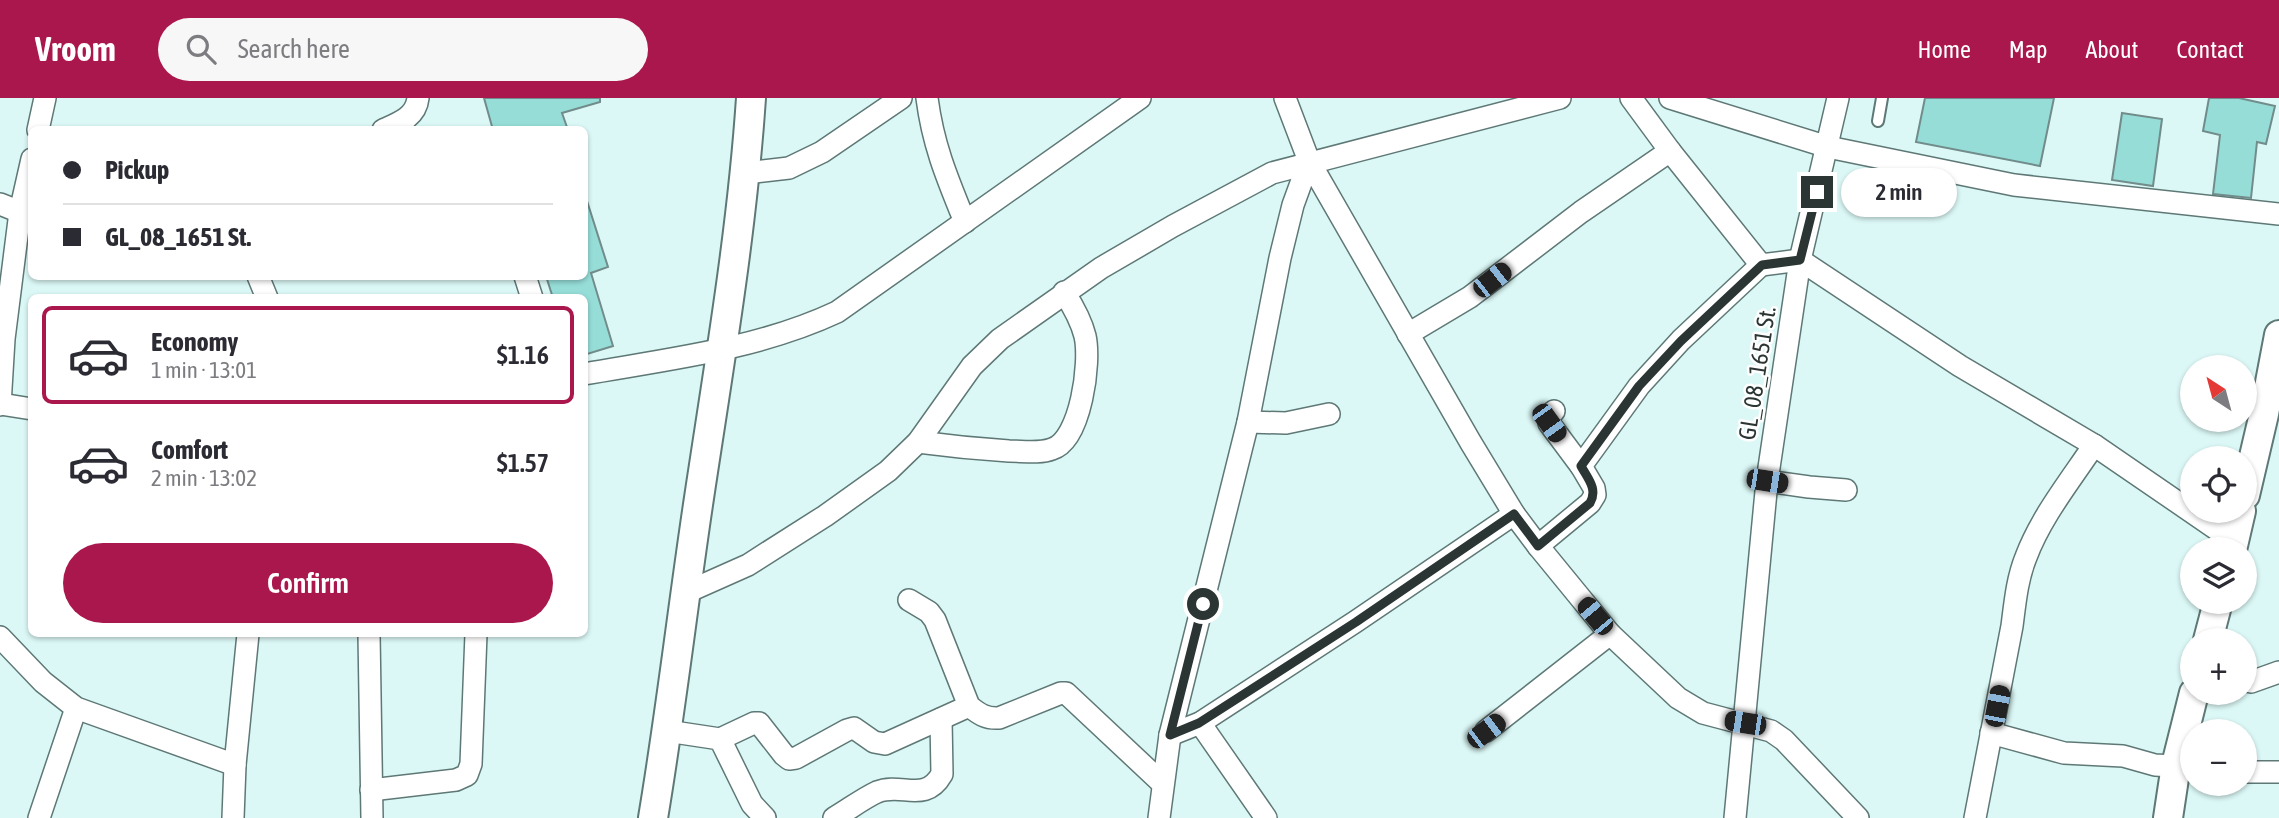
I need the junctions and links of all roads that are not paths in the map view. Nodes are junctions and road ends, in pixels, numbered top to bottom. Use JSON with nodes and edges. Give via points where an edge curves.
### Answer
{"nodes":[{"id":1,"x":44,"y":98,"type":"edge"},
{"id":2,"x":418,"y":98,"type":"edge"},
{"id":3,"x":751,"y":98,"type":"edge"},
{"id":4,"x":901,"y":98,"type":"edge"},
{"id":5,"x":927,"y":98,"type":"edge"},
{"id":6,"x":1140,"y":98,"type":"edge"},
{"id":7,"x":1285,"y":98,"type":"edge"},
{"id":8,"x":1560,"y":98,"type":"edge"},
{"id":9,"x":1631,"y":98,"type":"edge"},
{"id":10,"x":1670,"y":98,"type":"edge"},
{"id":11,"x":1838,"y":98,"type":"edge"},
{"id":12,"x":1882,"y":98,"type":"edge"},
{"id":13,"x":1878,"y":121,"type":"dead end"},
{"id":14,"x":39,"y":126,"type":"edge"},
{"id":15,"x":392,"y":126,"type":"edge"},
{"id":16,"x":1828,"y":147,"type":"junction"},
{"id":17,"x":1670,"y":151,"type":"junction"},
{"id":18,"x":1309,"y":161,"type":"junction"},
{"id":19,"x":746,"y":173,"type":"junction"},
{"id":20,"x":28,"y":177,"type":"edge"},
{"id":21,"x":0,"y":204,"type":"edge"},
{"id":22,"x":20,"y":212,"type":"junction"},
{"id":23,"x":2279,"y":214,"type":"edge"},
{"id":24,"x":965,"y":222,"type":"junction"},
{"id":25,"x":23,"y":257,"type":"edge"},
{"id":26,"x":1800,"y":260,"type":"junction"},
{"id":27,"x":1762,"y":265,"type":"junction"},
{"id":28,"x":1064,"y":292,"type":"junction"},
{"id":29,"x":1408,"y":334,"type":"junction"},
{"id":30,"x":2279,"y":335,"type":"edge"},
{"id":31,"x":721,"y":349,"type":"junction"},
{"id":32,"x":588,"y":373,"type":"edge"},
{"id":33,"x":0,"y":404,"type":"edge"},
{"id":34,"x":28,"y":408,"type":"edge"},
{"id":35,"x":1553,"y":411,"type":"dead end"},
{"id":36,"x":1329,"y":414,"type":"dead end"},
{"id":37,"x":1248,"y":422,"type":"junction"},
{"id":38,"x":918,"y":442,"type":"junction"},
{"id":39,"x":2094,"y":445,"type":"junction"},
{"id":40,"x":2256,"y":446,"type":"edge"},
{"id":41,"x":1581,"y":466,"type":"junction"},
{"id":42,"x":1767,"y":481,"type":"junction"},
{"id":43,"x":1846,"y":490,"type":"dead end"},
{"id":44,"x":1514,"y":514,"type":"junction"},
{"id":45,"x":2222,"y":537,"type":"edge"},
{"id":46,"x":1538,"y":546,"type":"junction"},
{"id":47,"x":685,"y":593,"type":"junction"},
{"id":48,"x":909,"y":600,"type":"dead end"},
{"id":49,"x":1610,"y":634,"type":"junction"},
{"id":50,"x":0,"y":637,"type":"edge"},
{"id":51,"x":248,"y":637,"type":"edge"},
{"id":52,"x":369,"y":637,"type":"edge"},
{"id":53,"x":476,"y":637,"type":"edge"},
{"id":54,"x":2279,"y":673,"type":"edge"},
{"id":55,"x":2257,"y":680,"type":"edge"},
{"id":56,"x":969,"y":706,"type":"junction"},
{"id":57,"x":76,"y":708,"type":"junction"},
{"id":58,"x":941,"y":719,"type":"junction"},
{"id":59,"x":1199,"y":723,"type":"junction"},
{"id":60,"x":1745,"y":723,"type":"junction"},
{"id":61,"x":667,"y":731,"type":"junction"},
{"id":62,"x":1486,"y":731,"type":"dead end"},
{"id":63,"x":1992,"y":733,"type":"junction"},
{"id":64,"x":1170,"y":735,"type":"junction"},
{"id":65,"x":720,"y":739,"type":"junction"},
{"id":66,"x":234,"y":765,"type":"junction"},
{"id":67,"x":2180,"y":766,"type":"edge"},
{"id":68,"x":2257,"y":772,"type":"edge"},
{"id":69,"x":2279,"y":772,"type":"edge"},
{"id":70,"x":2180,"y":779,"type":"edge"},
{"id":71,"x":1162,"y":783,"type":"junction"},
{"id":72,"x":371,"y":790,"type":"junction"},
{"id":73,"x":39,"y":818,"type":"edge"},
{"id":74,"x":233,"y":818,"type":"edge"},
{"id":75,"x":372,"y":818,"type":"edge"},
{"id":76,"x":653,"y":818,"type":"edge"},
{"id":77,"x":765,"y":818,"type":"edge"},
{"id":78,"x":834,"y":818,"type":"edge"},
{"id":79,"x":1159,"y":818,"type":"edge"},
{"id":80,"x":1266,"y":818,"type":"edge"},
{"id":81,"x":1735,"y":818,"type":"edge"},
{"id":82,"x":1858,"y":818,"type":"edge"},
{"id":83,"x":1975,"y":818,"type":"edge"},
{"id":84,"x":2168,"y":818,"type":"edge"}],
"edges":[{"from":1,"to":14,"type":"street"},
{"from":2,"to":15,"type":"street","via":[[412,114]]},
{"from":3,"to":19,"type":"main road"},
{"from":4,"to":19,"type":"street","via":[[822,152],[789,168]]},
{"from":5,"to":24,"type":"street","via":[[938,156]]},
{"from":6,"to":24,"type":"street"},
{"from":7,"to":18,"type":"street"},
{"from":8,"to":18,"type":"street"},
{"from":9,"to":17,"type":"street"},
{"from":10,"to":16,"type":"street"},
{"from":11,"to":16,"type":"street","name":"GL_08_1651 St."},
{"from":12,"to":13,"type":"lane"},
{"from":16,"to":23,"type":"street","via":[[2014,185]]},
{"from":16,"to":26,"type":"street","name":"GL_08_1651 St."},
{"from":17,"to":27,"type":"street"},
{"from":17,"to":29,"type":"street","via":[[1470,297]]},
{"from":18,"to":28,"type":"street","via":[[1272,173]]},
{"from":18,"to":29,"type":"street"},
{"from":18,"to":37,"type":"street","via":[[1280,258]]},
{"from":19,"to":31,"type":"main road"},
{"from":20,"to":22,"type":"street"},
{"from":21,"to":22,"type":"street"},
{"from":22,"to":25,"type":"street"},
{"from":24,"to":31,"type":"street","via":[[837,312],[807,326]]},
{"from":25,"to":33,"type":"street","via":[[4,339]]},
{"from":26,"to":27,"type":"street"},
{"from":26,"to":39,"type":"street","via":[[1960,366]]},
{"from":26,"to":42,"type":"street","name":"GL_08_1651 St."},
{"from":27,"to":41,"type":"street","via":[[1639,386]]},
{"from":28,"to":38,"type":"street","via":[[1008,332],[972,366]]},
{"from":28,"to":38,"type":"street","via":[[1085,338],[1085,372],[1068,439],[1053,449],[1033,452]]},
{"from":29,"to":44,"type":"street"},
{"from":30,"to":40,"type":"main road"},
{"from":31,"to":32,"type":"street"},
{"from":31,"to":47,"type":"main road"},
{"from":33,"to":34,"type":"street"},
{"from":35,"to":41,"type":"street","via":[[1549,423]]},
{"from":36,"to":37,"type":"street","via":[[1286,423]]},
{"from":37,"to":64,"type":"street"},
{"from":38,"to":47,"type":"street","via":[[888,471],[825,516],[748,565]]},
{"from":39,"to":45,"type":"street"},
{"from":39,"to":63,"type":"street","via":[[2025,558]]},
{"from":41,"to":46,"type":"street","via":[[1595,495]]},
{"from":42,"to":43,"type":"street"},
{"from":42,"to":60,"type":"street","name":"GL_08_1651 St."},
{"from":44,"to":46,"type":"street"},
{"from":44,"to":59,"type":"street"},
{"from":46,"to":49,"type":"street"},
{"from":47,"to":61,"type":"main road"},
{"from":48,"to":56,"type":"street","via":[[935,620]]},
{"from":49,"to":60,"type":"street","via":[[1678,698],[1703,713]]},
{"from":49,"to":62,"type":"street"},
{"from":50,"to":57,"type":"street","via":[[43,682]]},
{"from":51,"to":66,"type":"street"},
{"from":52,"to":72,"type":"street"},
{"from":53,"to":72,"type":"street","via":[[467,775]]},
{"from":54,"to":55,"type":"street"},
{"from":56,"to":58,"type":"street"},
{"from":56,"to":71,"type":"street","via":[[988,719],[999,718],[1066,693]]},
{"from":57,"to":66,"type":"street"},
{"from":57,"to":73,"type":"street"},
{"from":58,"to":65,"type":"street","via":[[880,744],[854,728],[796,758],[783,755],[759,723]]},
{"from":58,"to":78,"type":"street","via":[[942,774],[937,782],[923,791],[878,792]]},
{"from":59,"to":64,"type":"street"},
{"from":59,"to":80,"type":"street"},
{"from":60,"to":81,"type":"street","name":"GL_08_1651 St."},
{"from":60,"to":82,"type":"street","via":[[1784,740]]},
{"from":61,"to":65,"type":"street"},
{"from":61,"to":76,"type":"main road"},
{"from":63,"to":67,"type":"street","via":[[2064,753]]},
{"from":63,"to":83,"type":"street"},
{"from":64,"to":71,"type":"street"},
{"from":65,"to":77,"type":"street","via":[[752,804]]},
{"from":66,"to":74,"type":"street"},
{"from":68,"to":69,"type":"street"},
{"from":70,"to":84,"type":"main road"},
{"from":71,"to":79,"type":"street"},
{"from":72,"to":75,"type":"street"}]}
